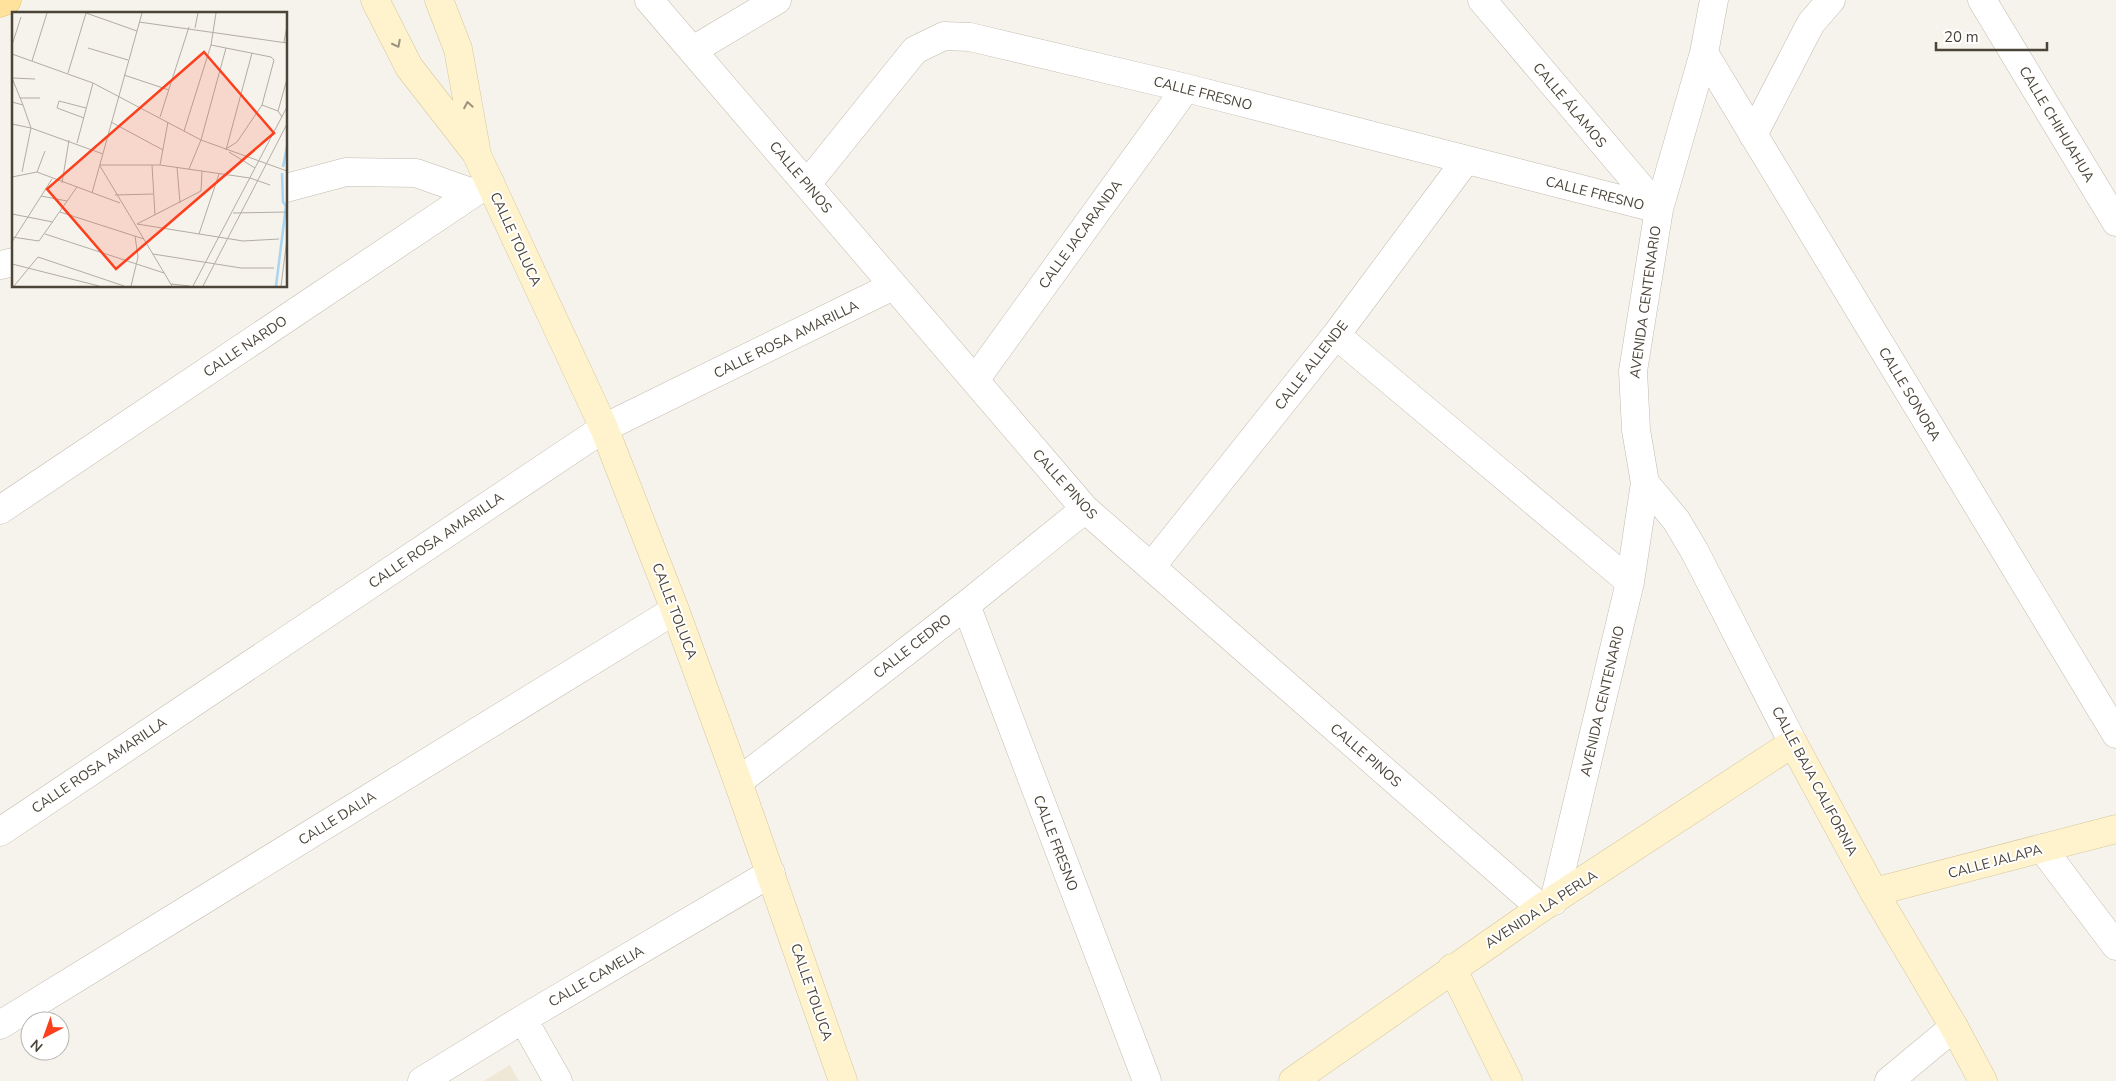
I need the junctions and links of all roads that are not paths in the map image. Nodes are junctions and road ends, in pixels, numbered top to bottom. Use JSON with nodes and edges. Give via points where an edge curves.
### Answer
{"nodes":[{"id":1,"x":7,"y":0,"type":"edge"},
{"id":2,"x":375,"y":0,"type":"edge"},
{"id":3,"x":439,"y":0,"type":"edge"},
{"id":4,"x":649,"y":0,"type":"edge"},
{"id":5,"x":777,"y":0,"type":"edge"},
{"id":6,"x":1482,"y":0,"type":"edge"},
{"id":7,"x":1714,"y":0,"type":"edge"},
{"id":8,"x":1831,"y":0,"type":"edge"},
{"id":9,"x":1982,"y":0,"type":"edge"},
{"id":10,"x":0,"y":3,"type":"edge"},
{"id":11,"x":693,"y":50,"type":"junction"},
{"id":12,"x":1704,"y":53,"type":"junction"},
{"id":13,"x":1186,"y":88,"type":"junction"},
{"id":14,"x":1753,"y":135,"type":"junction"},
{"id":15,"x":476,"y":153,"type":"junction"},
{"id":16,"x":1466,"y":160,"type":"junction"},
{"id":17,"x":807,"y":184,"type":"junction"},
{"id":18,"x":288,"y":187,"type":"edge"},
{"id":19,"x":481,"y":188,"type":"junction"},
{"id":20,"x":1659,"y":209,"type":"junction"},
{"id":21,"x":2116,"y":222,"type":"edge"},
{"id":22,"x":893,"y":286,"type":"junction"},
{"id":23,"x":1336,"y":334,"type":"junction"},
{"id":24,"x":975,"y":380,"type":"junction"},
{"id":25,"x":604,"y":428,"type":"junction"},
{"id":26,"x":1645,"y":483,"type":"junction"},
{"id":27,"x":1085,"y":509,"type":"junction"},
{"id":28,"x":0,"y":510,"type":"edge"},
{"id":29,"x":1151,"y":567,"type":"junction"},
{"id":30,"x":1630,"y":582,"type":"junction"},
{"id":31,"x":966,"y":605,"type":"junction"},
{"id":32,"x":675,"y":610,"type":"junction"},
{"id":33,"x":2116,"y":734,"type":"edge"},
{"id":34,"x":1793,"y":743,"type":"junction"},
{"id":35,"x":738,"y":782,"type":"junction"},
{"id":36,"x":2116,"y":829,"type":"edge"},
{"id":37,"x":0,"y":832,"type":"edge"},
{"id":38,"x":2042,"y":848,"type":"junction"},
{"id":39,"x":771,"y":874,"type":"junction"},
{"id":40,"x":1874,"y":892,"type":"junction"},
{"id":41,"x":1548,"y":905,"type":"junction"},
{"id":42,"x":2116,"y":946,"type":"edge"},
{"id":43,"x":1452,"y":968,"type":"junction"},
{"id":44,"x":523,"y":1019,"type":"junction"},
{"id":45,"x":0,"y":1025,"type":"edge"},
{"id":46,"x":1954,"y":1027,"type":"junction"},
{"id":47,"x":422,"y":1081,"type":"edge"},
{"id":48,"x":558,"y":1081,"type":"edge"},
{"id":49,"x":843,"y":1081,"type":"edge"},
{"id":50,"x":1147,"y":1081,"type":"edge"},
{"id":51,"x":1293,"y":1081,"type":"edge"},
{"id":52,"x":1508,"y":1081,"type":"edge"},
{"id":53,"x":1889,"y":1081,"type":"edge"},
{"id":54,"x":1983,"y":1081,"type":"edge"}],
"edges":[{"from":1,"to":10,"type":"main road"},
{"from":2,"to":15,"type":"main road","name":"CALLE TOLUCA","one_way":true,"via":[[408,66]]},
{"from":15,"to":3,"type":"main road","name":"CALLE TOLUCA","one_way":true,"via":[[458,49]]},
{"from":4,"to":11,"type":"street","name":"CALLE PINOS"},
{"from":5,"to":11,"type":"street"},
{"from":6,"to":20,"type":"street","name":"CALLE ÁLAMOS"},
{"from":7,"to":12,"type":"street","name":"AVENIDA CENTENARIO"},
{"from":8,"to":14,"type":"street","via":[[1811,23]]},
{"from":9,"to":21,"type":"street","name":"CALLE CHIHUAHUA"},
{"from":11,"to":17,"type":"street","name":"CALLE PINOS"},
{"from":12,"to":14,"type":"street","name":"CALLE SONORA"},
{"from":12,"to":20,"type":"street","name":"AVENIDA CENTENARIO"},
{"from":13,"to":16,"type":"street","name":"CALLE FRESNO"},
{"from":13,"to":17,"type":"street","name":"CALLE FRESNO","via":[[970,37],[944,36],[915,50]]},
{"from":13,"to":24,"type":"street","name":"CALLE JACARANDA"},
{"from":14,"to":33,"type":"street","name":"CALLE SONORA"},
{"from":15,"to":19,"type":"main road","name":"CALLE TOLUCA"},
{"from":16,"to":20,"type":"street","name":"CALLE FRESNO"},
{"from":16,"to":23,"type":"street","name":"CALLE ALLENDE"},
{"from":17,"to":22,"type":"street","name":"CALLE PINOS"},
{"from":18,"to":19,"type":"street","via":[[346,172],[416,173]]},
{"from":19,"to":25,"type":"main road","name":"CALLE TOLUCA"},
{"from":19,"to":28,"type":"street","name":"CALLE NARDO"},
{"from":20,"to":26,"type":"street","name":"AVENIDA CENTENARIO","via":[[1633,371],[1636,430]]},
{"from":22,"to":24,"type":"street","name":"CALLE PINOS"},
{"from":22,"to":25,"type":"street","name":"CALLE ROSA AMARILLA"},
{"from":23,"to":29,"type":"street","name":"CALLE ALLENDE"},
{"from":23,"to":30,"type":"street"},
{"from":24,"to":27,"type":"street","name":"CALLE PINOS"},
{"from":25,"to":32,"type":"main road","name":"CALLE TOLUCA"},
{"from":25,"to":37,"type":"street","name":"CALLE ROSA AMARILLA"},
{"from":26,"to":30,"type":"street","name":"AVENIDA CENTENARIO"},
{"from":26,"to":34,"type":"street","name":"CALLE BAJA CALIFORNIA","via":[[1676,520],[1696,552]]},
{"from":27,"to":29,"type":"street","name":"CALLE PINOS"},
{"from":27,"to":31,"type":"street","name":"CALLE CEDRO"},
{"from":29,"to":41,"type":"street","name":"CALLE PINOS"},
{"from":30,"to":41,"type":"street","name":"AVENIDA CENTENARIO"},
{"from":31,"to":35,"type":"street","name":"CALLE CEDRO"},
{"from":31,"to":50,"type":"street","name":"CALLE FRESNO"},
{"from":32,"to":35,"type":"main road","name":"CALLE TOLUCA"},
{"from":32,"to":45,"type":"street","name":"CALLE DALIA"},
{"from":34,"to":40,"type":"main road","name":"CALLE BAJA CALIFORNIA"},
{"from":34,"to":41,"type":"main road","name":"AVENIDA LA PERLA"},
{"from":35,"to":39,"type":"main road","name":"CALLE TOLUCA"},
{"from":36,"to":38,"type":"main road","name":"CALLE JALAPA"},
{"from":38,"to":40,"type":"main road","name":"CALLE JALAPA"},
{"from":38,"to":42,"type":"street"},
{"from":39,"to":44,"type":"street","name":"CALLE CAMELIA"},
{"from":39,"to":49,"type":"main road","name":"CALLE TOLUCA"},
{"from":40,"to":46,"type":"main road","name":"CALLE BAJA CALIFORNIA"},
{"from":41,"to":43,"type":"main road","name":"AVENIDA LA PERLA"},
{"from":43,"to":51,"type":"main road","name":"AVENIDA LA PERLA"},
{"from":43,"to":52,"type":"main road"},
{"from":44,"to":47,"type":"street","name":"CALLE CAMELIA"},
{"from":44,"to":48,"type":"street"},
{"from":46,"to":53,"type":"street"},
{"from":46,"to":54,"type":"main road","name":"CALLE BAJA CALIFORNIA"}]}
